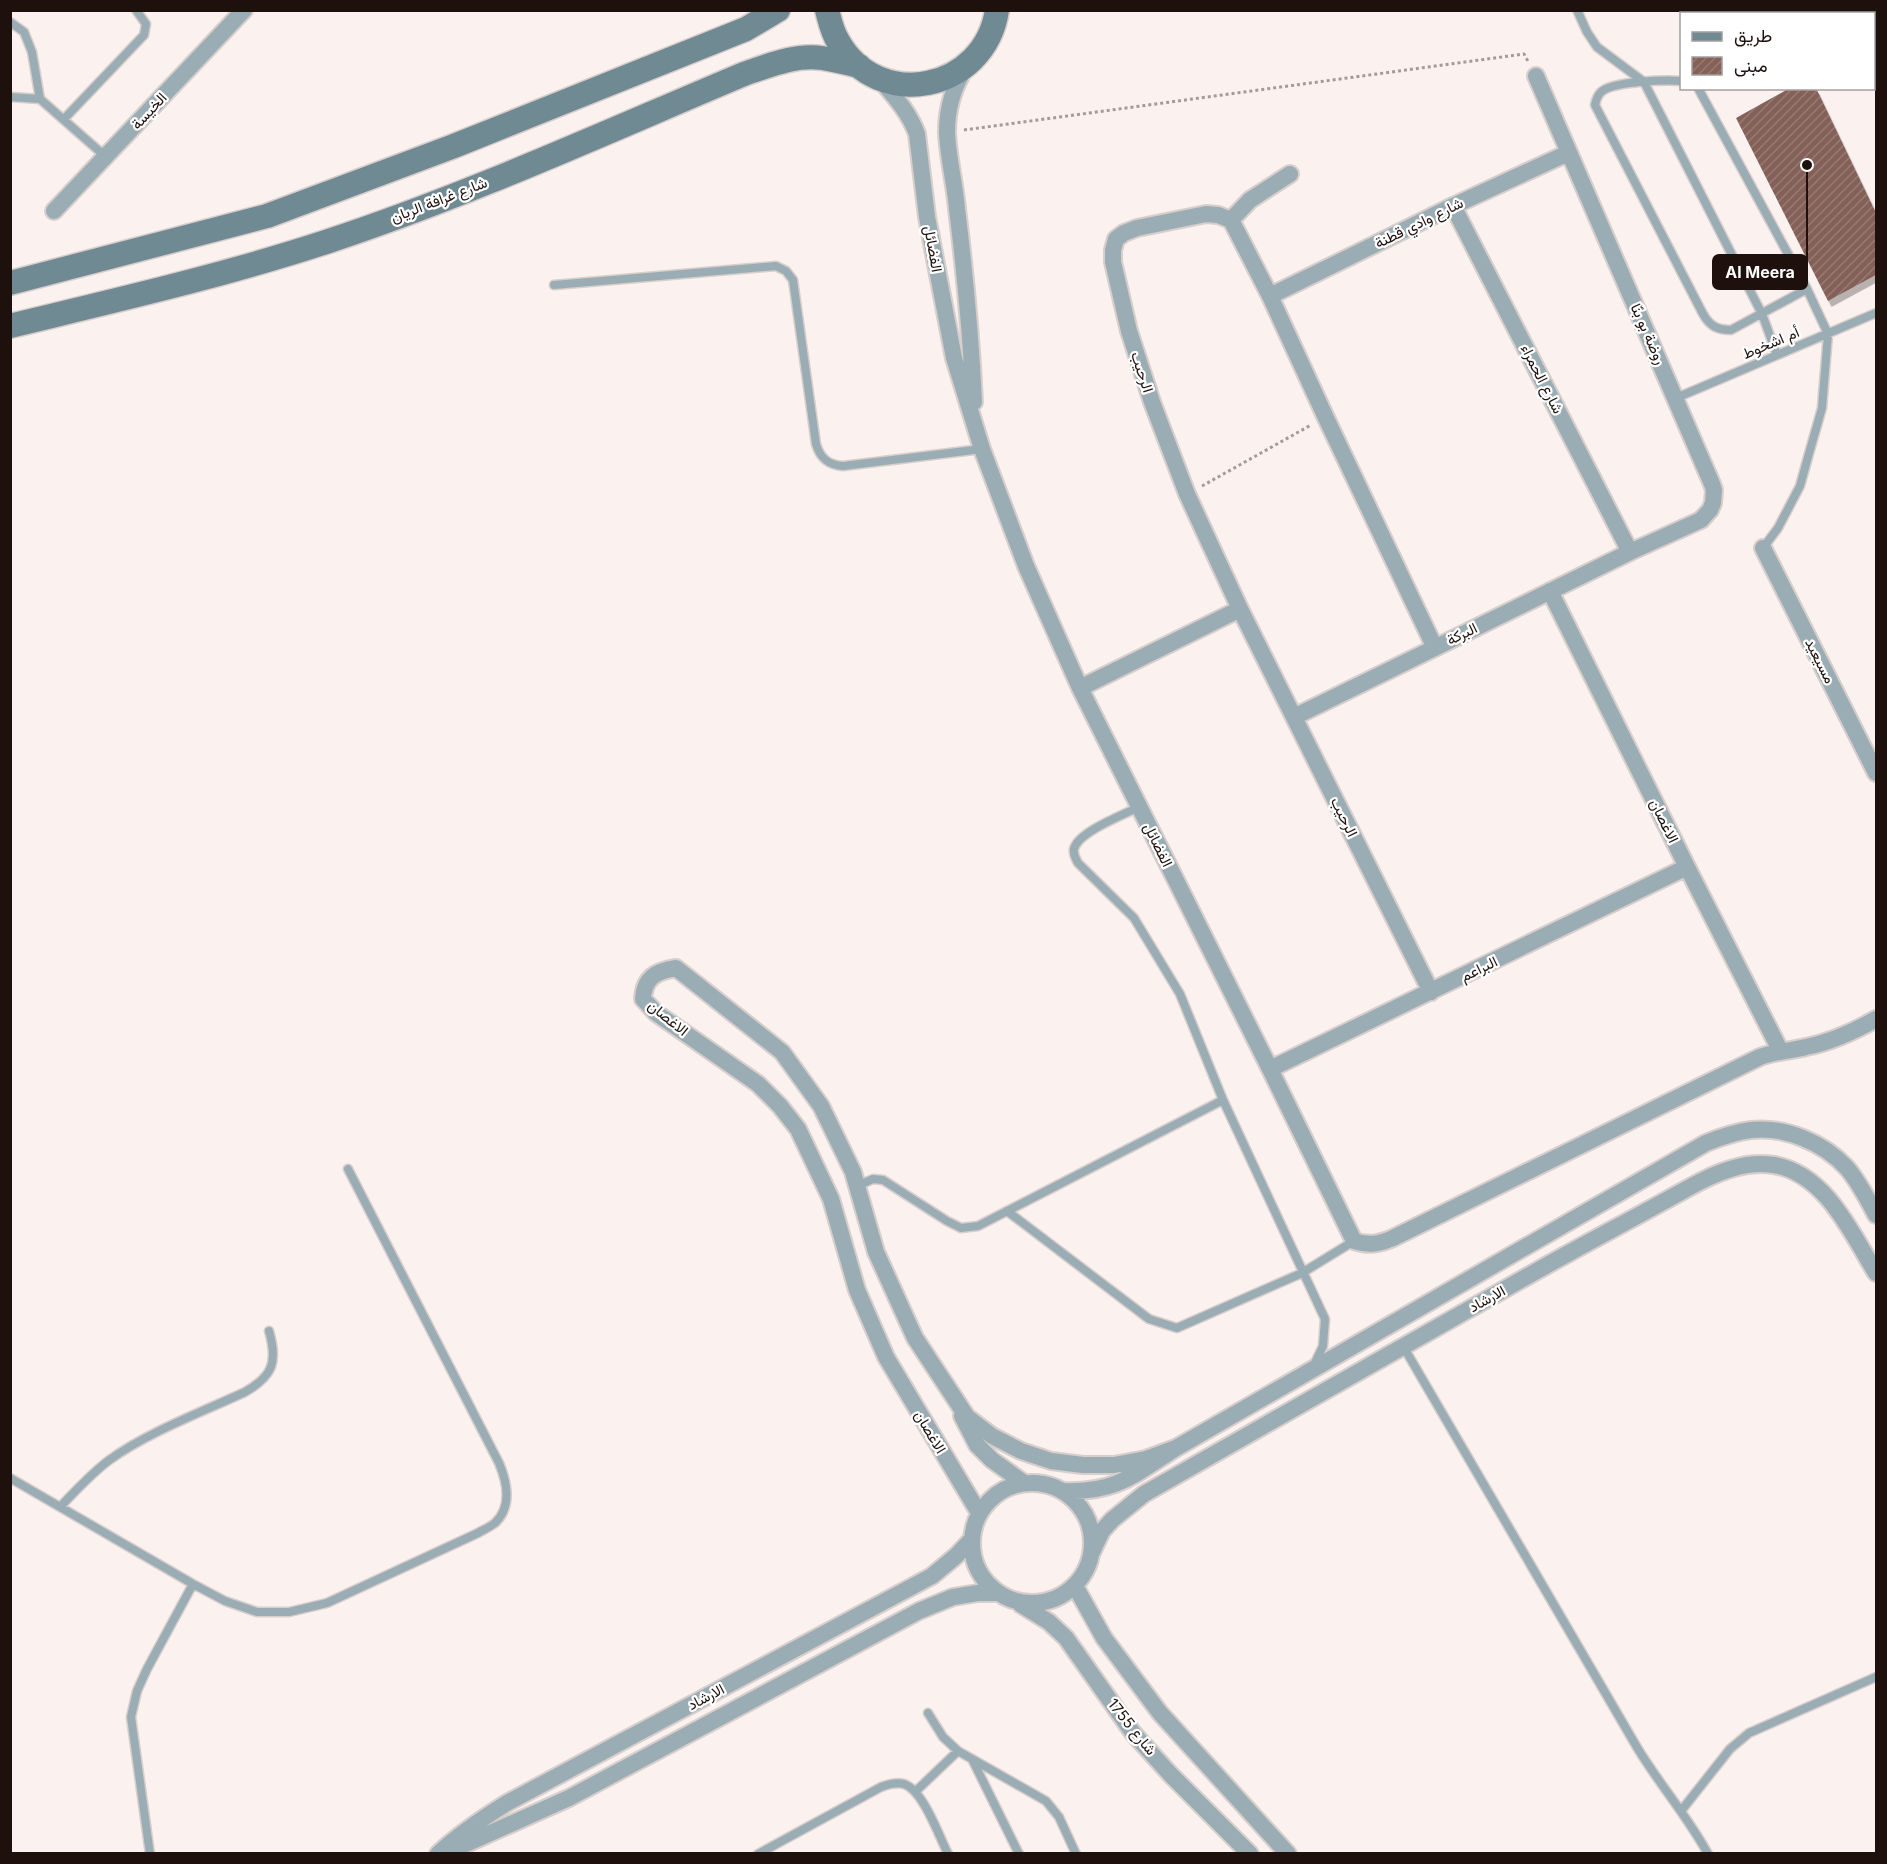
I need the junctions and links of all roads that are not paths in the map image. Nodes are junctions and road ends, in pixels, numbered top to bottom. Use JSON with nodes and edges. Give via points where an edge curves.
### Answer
{"nodes":[{"id":1,"x":136,"y":10,"type":"edge"},
{"id":2,"x":244,"y":10,"type":"edge"},
{"id":3,"x":778,"y":10,"type":"edge"},
{"id":4,"x":827,"y":10,"type":"edge"},
{"id":5,"x":1015,"y":10,"type":"edge"},
{"id":6,"x":1577,"y":10,"type":"edge"},
{"id":7,"x":10,"y":22,"type":"edge"},
{"id":8,"x":994,"y":22,"type":"edge"},
{"id":9,"x":966,"y":66,"type":"junction"},
{"id":10,"x":868,"y":72,"type":"junction"},
{"id":11,"x":1536,"y":76,"type":"road end"},
{"id":12,"x":1680,"y":81,"type":"edge"},
{"id":13,"x":1644,"y":82,"type":"junction"},
{"id":14,"x":10,"y":87,"type":"edge"},
{"id":15,"x":1699,"y":90,"type":"edge"},
{"id":16,"x":15,"y":97,"type":"edge"},
{"id":17,"x":40,"y":99,"type":"junction"},
{"id":18,"x":64,"y":118,"type":"junction"},
{"id":19,"x":1568,"y":153,"type":"junction"},
{"id":20,"x":106,"y":157,"type":"junction"},
{"id":21,"x":1290,"y":174,"type":"dead end"},
{"id":22,"x":1453,"y":206,"type":"junction"},
{"id":23,"x":54,"y":212,"type":"dead end"},
{"id":24,"x":1231,"y":220,"type":"junction"},
{"id":25,"x":10,"y":283,"type":"edge"},
{"id":26,"x":555,"y":285,"type":"dead end"},
{"id":27,"x":1807,"y":289,"type":"junction"},
{"id":28,"x":1270,"y":296,"type":"junction"},
{"id":29,"x":1876,"y":313,"type":"edge"},
{"id":30,"x":1762,"y":314,"type":"junction"},
{"id":31,"x":10,"y":326,"type":"edge"},
{"id":32,"x":1828,"y":334,"type":"junction"},
{"id":33,"x":1777,"y":355,"type":"junction"},
{"id":34,"x":1676,"y":398,"type":"junction"},
{"id":35,"x":976,"y":430,"type":"junction"},
{"id":36,"x":982,"y":449,"type":"junction"},
{"id":37,"x":1763,"y":548,"type":"joint"},
{"id":38,"x":1630,"y":552,"type":"junction"},
{"id":39,"x":1550,"y":591,"type":"junction"},
{"id":40,"x":1240,"y":609,"type":"junction"},
{"id":41,"x":1435,"y":648,"type":"junction"},
{"id":42,"x":1080,"y":688,"type":"junction"},
{"id":43,"x":1294,"y":717,"type":"junction"},
{"id":44,"x":1876,"y":772,"type":"edge"},
{"id":45,"x":1139,"y":807,"type":"junction"},
{"id":46,"x":1687,"y":867,"type":"junction"},
{"id":47,"x":1431,"y":992,"type":"junction"},
{"id":48,"x":1876,"y":1019,"type":"edge"},
{"id":49,"x":1780,"y":1050,"type":"junction"},
{"id":50,"x":1270,"y":1069,"type":"junction"},
{"id":51,"x":1224,"y":1100,"type":"junction"},
{"id":52,"x":348,"y":1169,"type":"dead end"},
{"id":53,"x":857,"y":1186,"type":"junction"},
{"id":54,"x":1007,"y":1210,"type":"junction"},
{"id":55,"x":1876,"y":1215,"type":"edge"},
{"id":56,"x":1360,"y":1243,"type":"junction"},
{"id":57,"x":1302,"y":1273,"type":"junction"},
{"id":58,"x":1876,"y":1274,"type":"edge"},
{"id":59,"x":269,"y":1331,"type":"dead end"},
{"id":60,"x":1403,"y":1346,"type":"junction"},
{"id":61,"x":1311,"y":1371,"type":"junction"},
{"id":62,"x":949,"y":1391,"type":"junction"},
{"id":63,"x":1176,"y":1448,"type":"junction"},
{"id":64,"x":10,"y":1478,"type":"edge"},
{"id":65,"x":1024,"y":1483,"type":"junction"},
{"id":66,"x":1063,"y":1491,"type":"junction"},
{"id":67,"x":61,"y":1506,"type":"junction"},
{"id":68,"x":979,"y":1513,"type":"junction"},
{"id":69,"x":972,"y":1539,"type":"junction"},
{"id":70,"x":1092,"y":1552,"type":"junction"},
{"id":71,"x":193,"y":1584,"type":"junction"},
{"id":72,"x":1075,"y":1586,"type":"junction"},
{"id":73,"x":998,"y":1593,"type":"junction"},
{"id":74,"x":1017,"y":1602,"type":"junction"},
{"id":75,"x":1876,"y":1677,"type":"edge"},
{"id":76,"x":928,"y":1713,"type":"dead end"},
{"id":77,"x":958,"y":1751,"type":"junction"},
{"id":78,"x":973,"y":1761,"type":"junction"},
{"id":79,"x":916,"y":1791,"type":"junction"},
{"id":80,"x":1681,"y":1810,"type":"junction"},
{"id":81,"x":150,"y":1854,"type":"edge"},
{"id":82,"x":438,"y":1854,"type":"edge"},
{"id":83,"x":444,"y":1854,"type":"edge"},
{"id":84,"x":758,"y":1854,"type":"edge"},
{"id":85,"x":948,"y":1854,"type":"edge"},
{"id":86,"x":1019,"y":1854,"type":"edge"},
{"id":87,"x":1076,"y":1854,"type":"edge"},
{"id":88,"x":1250,"y":1854,"type":"edge"},
{"id":89,"x":1287,"y":1854,"type":"edge"},
{"id":90,"x":1708,"y":1854,"type":"edge"}],
"edges":[{"from":1,"to":18,"type":"lane","via":[[146,24],[144,35]]},
{"from":2,"to":20,"type":"street","name":"الخيسة"},
{"from":3,"to":25,"type":"main road","via":[[746,29],[551,108],[267,216]]},
{"from":4,"to":10,"type":"main road","via":[[847,55]]},
{"from":5,"to":8,"type":"main road"},
{"from":6,"to":13,"type":"lane","via":[[1598,46]]},
{"from":7,"to":17,"type":"lane","via":[[24,33],[32,52]]},
{"from":8,"to":9,"type":"main road","via":[[985,46]]},
{"from":9,"to":10,"type":"main road","name":"شارع غرافة الريان","via":[[953,75],[909,85]]},
{"from":9,"to":35,"type":"street","name":"الفضائل","via":[[953,92],[947,132],[969,325]]},
{"from":10,"to":31,"type":"main road","name":"شارع غرافة الريان","via":[[820,58],[780,62],[438,201],[329,241],[167,289]]},
{"from":10,"to":35,"type":"street","name":"الفضائل","via":[[902,105],[917,134],[927,217],[948,330]]},
{"from":11,"to":19,"type":"street","name":"روضة بو بنّا"},
{"from":12,"to":13,"type":"lane"},
{"from":13,"to":30,"type":"lane"},
{"from":13,"to":30,"type":"lane","via":[[1608,87],[1596,98],[1598,112],[1709,324],[1719,330],[1731,330]]},
{"from":14,"to":16,"type":"lane"},
{"from":15,"to":27,"type":"lane"},
{"from":16,"to":17,"type":"lane"},
{"from":17,"to":18,"type":"lane"},
{"from":18,"to":20,"type":"lane"},
{"from":19,"to":22,"type":"street","name":"شارع وادي قطنة"},
{"from":19,"to":34,"type":"street","name":"روضة بو بنّا"},
{"from":20,"to":23,"type":"street","name":"الخيسة"},
{"from":21,"to":24,"type":"street","via":[[1250,200]]},
{"from":22,"to":28,"type":"street","name":"شارع وادي قطنة"},
{"from":22,"to":38,"type":"street","name":"شارع الحمراء"},
{"from":24,"to":28,"type":"street"},
{"from":24,"to":40,"type":"street","name":"الرحيب","via":[[1206,214],[1124,232],[1116,239],[1113,262],[1139,364],[1187,494]]},
{"from":26,"to":36,"type":"lane","via":[[776,266],[793,280],[816,444],[825,460],[843,466]]},
{"from":27,"to":30,"type":"lane"},
{"from":27,"to":32,"type":"lane"},
{"from":28,"to":41,"type":"street"},
{"from":29,"to":32,"type":"lane","name":"أم اشخوط"},
{"from":30,"to":33,"type":"lane"},
{"from":32,"to":33,"type":"lane","name":"أم اشخوط"},
{"from":32,"to":37,"type":"lane","via":[[1822,408],[1800,486]]},
{"from":33,"to":34,"type":"lane","name":"أم اشخوط"},
{"from":34,"to":38,"type":"street","name":"روضة بو بنّا","via":[[1712,484],[1713,503],[1701,520]]},
{"from":35,"to":36,"type":"street","name":"الفضائل"},
{"from":36,"to":42,"type":"street","name":"الفضائل","via":[[1026,566]]},
{"from":37,"to":44,"type":"street","name":"مسيعيد"},
{"from":38,"to":39,"type":"street","name":"البركة"},
{"from":39,"to":41,"type":"street","name":"البركة"},
{"from":39,"to":46,"type":"street","name":"الاغصان"},
{"from":40,"to":42,"type":"street"},
{"from":40,"to":43,"type":"street","name":"الرحيب"},
{"from":41,"to":43,"type":"street","name":"البركة"},
{"from":42,"to":45,"type":"street","name":"الفضائل"},
{"from":43,"to":47,"type":"street","name":"الرحيب"},
{"from":45,"to":50,"type":"street","name":"الفضائل"},
{"from":45,"to":51,"type":"lane","via":[[1086,834],[1078,841],[1074,855],[1134,918],[1180,994]]},
{"from":46,"to":47,"type":"street","name":"البراعم"},
{"from":46,"to":49,"type":"street","name":"الاغصان"},
{"from":47,"to":50,"type":"street","name":"البراعم"},
{"from":48,"to":49,"type":"street","via":[[1819,1044]]},
{"from":49,"to":56,"type":"street","via":[[1381,1244]]},
{"from":50,"to":56,"type":"street","name":"الفضائل"},
{"from":51,"to":54,"type":"lane"},
{"from":51,"to":57,"type":"lane"},
{"from":52,"to":71,"type":"lane","via":[[499,1463],[507,1483],[506,1504],[496,1522],[478,1533],[327,1603],[289,1612],[257,1612]]},
{"from":53,"to":54,"type":"lane","via":[[873,1179],[883,1180],[961,1228],[978,1226]]},
{"from":53,"to":62,"type":"street","name":"الاغصان","via":[[876,1252],[915,1338]]},
{"from":53,"to":68,"type":"street","name":"الاغصان","via":[[821,1106],[782,1052],[676,968],[658,971],[648,982],[643,999],[758,1084],[798,1129],[831,1199],[857,1290],[886,1357]]},
{"from":54,"to":57,"type":"lane","via":[[1149,1319],[1177,1328]]},
{"from":55,"to":61,"type":"street","name":"الارشاد","via":[[1848,1169],[1818,1145],[1776,1131],[1733,1133],[1706,1143]]},
{"from":56,"to":57,"type":"lane"},
{"from":57,"to":61,"type":"lane","via":[[1325,1319],[1323,1346]]},
{"from":58,"to":60,"type":"street","name":"الارشاد","via":[[1821,1191],[1789,1169],[1754,1163],[1687,1189]]},
{"from":59,"to":67,"type":"lane","via":[[274,1349],[272,1367],[261,1383],[134,1445],[92,1474]]},
{"from":60,"to":70,"type":"street","name":"الارشاد","via":[[1144,1494],[1102,1530]]},
{"from":60,"to":80,"type":"lane","via":[[1638,1749]]},
{"from":61,"to":63,"type":"street","name":"الارشاد"},
{"from":62,"to":63,"type":"street","name":"الاغصان","via":[[967,1417],[992,1436],[1051,1461],[1114,1465]]},
{"from":62,"to":65,"type":"street","name":"الاغصان","via":[[977,1445]]},
{"from":63,"to":66,"type":"street","name":"الارشاد","via":[[1109,1488]]},
{"from":64,"to":67,"type":"lane"},
{"from":65,"to":66,"type":"street","via":[[1044,1484]]},
{"from":65,"to":68,"type":"street","via":[[1001,1491]]},
{"from":66,"to":70,"type":"street","via":[[1087,1517]]},
{"from":67,"to":71,"type":"lane"},
{"from":68,"to":69,"type":"street"},
{"from":69,"to":73,"type":"street","via":[[977,1569]]},
{"from":69,"to":82,"type":"street","name":"الارشاد","via":[[932,1576],[507,1803]]},
{"from":70,"to":72,"type":"street"},
{"from":71,"to":81,"type":"lane","via":[[147,1669],[131,1717]]},
{"from":72,"to":74,"type":"street","via":[[1054,1599]]},
{"from":72,"to":89,"type":"street","name":"شارع 1755","via":[[1104,1638],[1160,1713]]},
{"from":73,"to":74,"type":"street"},
{"from":73,"to":83,"type":"street","name":"الارشاد","via":[[953,1597],[919,1611],[569,1798]]},
{"from":74,"to":88,"type":"street","name":"شارع 1755","via":[[1066,1638],[1133,1733]]},
{"from":75,"to":80,"type":"lane","via":[[1749,1733],[1730,1749]]},
{"from":76,"to":77,"type":"lane","via":[[943,1737]]},
{"from":77,"to":78,"type":"lane"},
{"from":77,"to":79,"type":"lane"},
{"from":78,"to":86,"type":"lane"},
{"from":78,"to":87,"type":"lane","via":[[1046,1801],[1059,1817]]},
{"from":79,"to":84,"type":"lane","via":[[905,1784],[881,1787]]},
{"from":79,"to":85,"type":"lane"},
{"from":80,"to":90,"type":"lane"}]}
